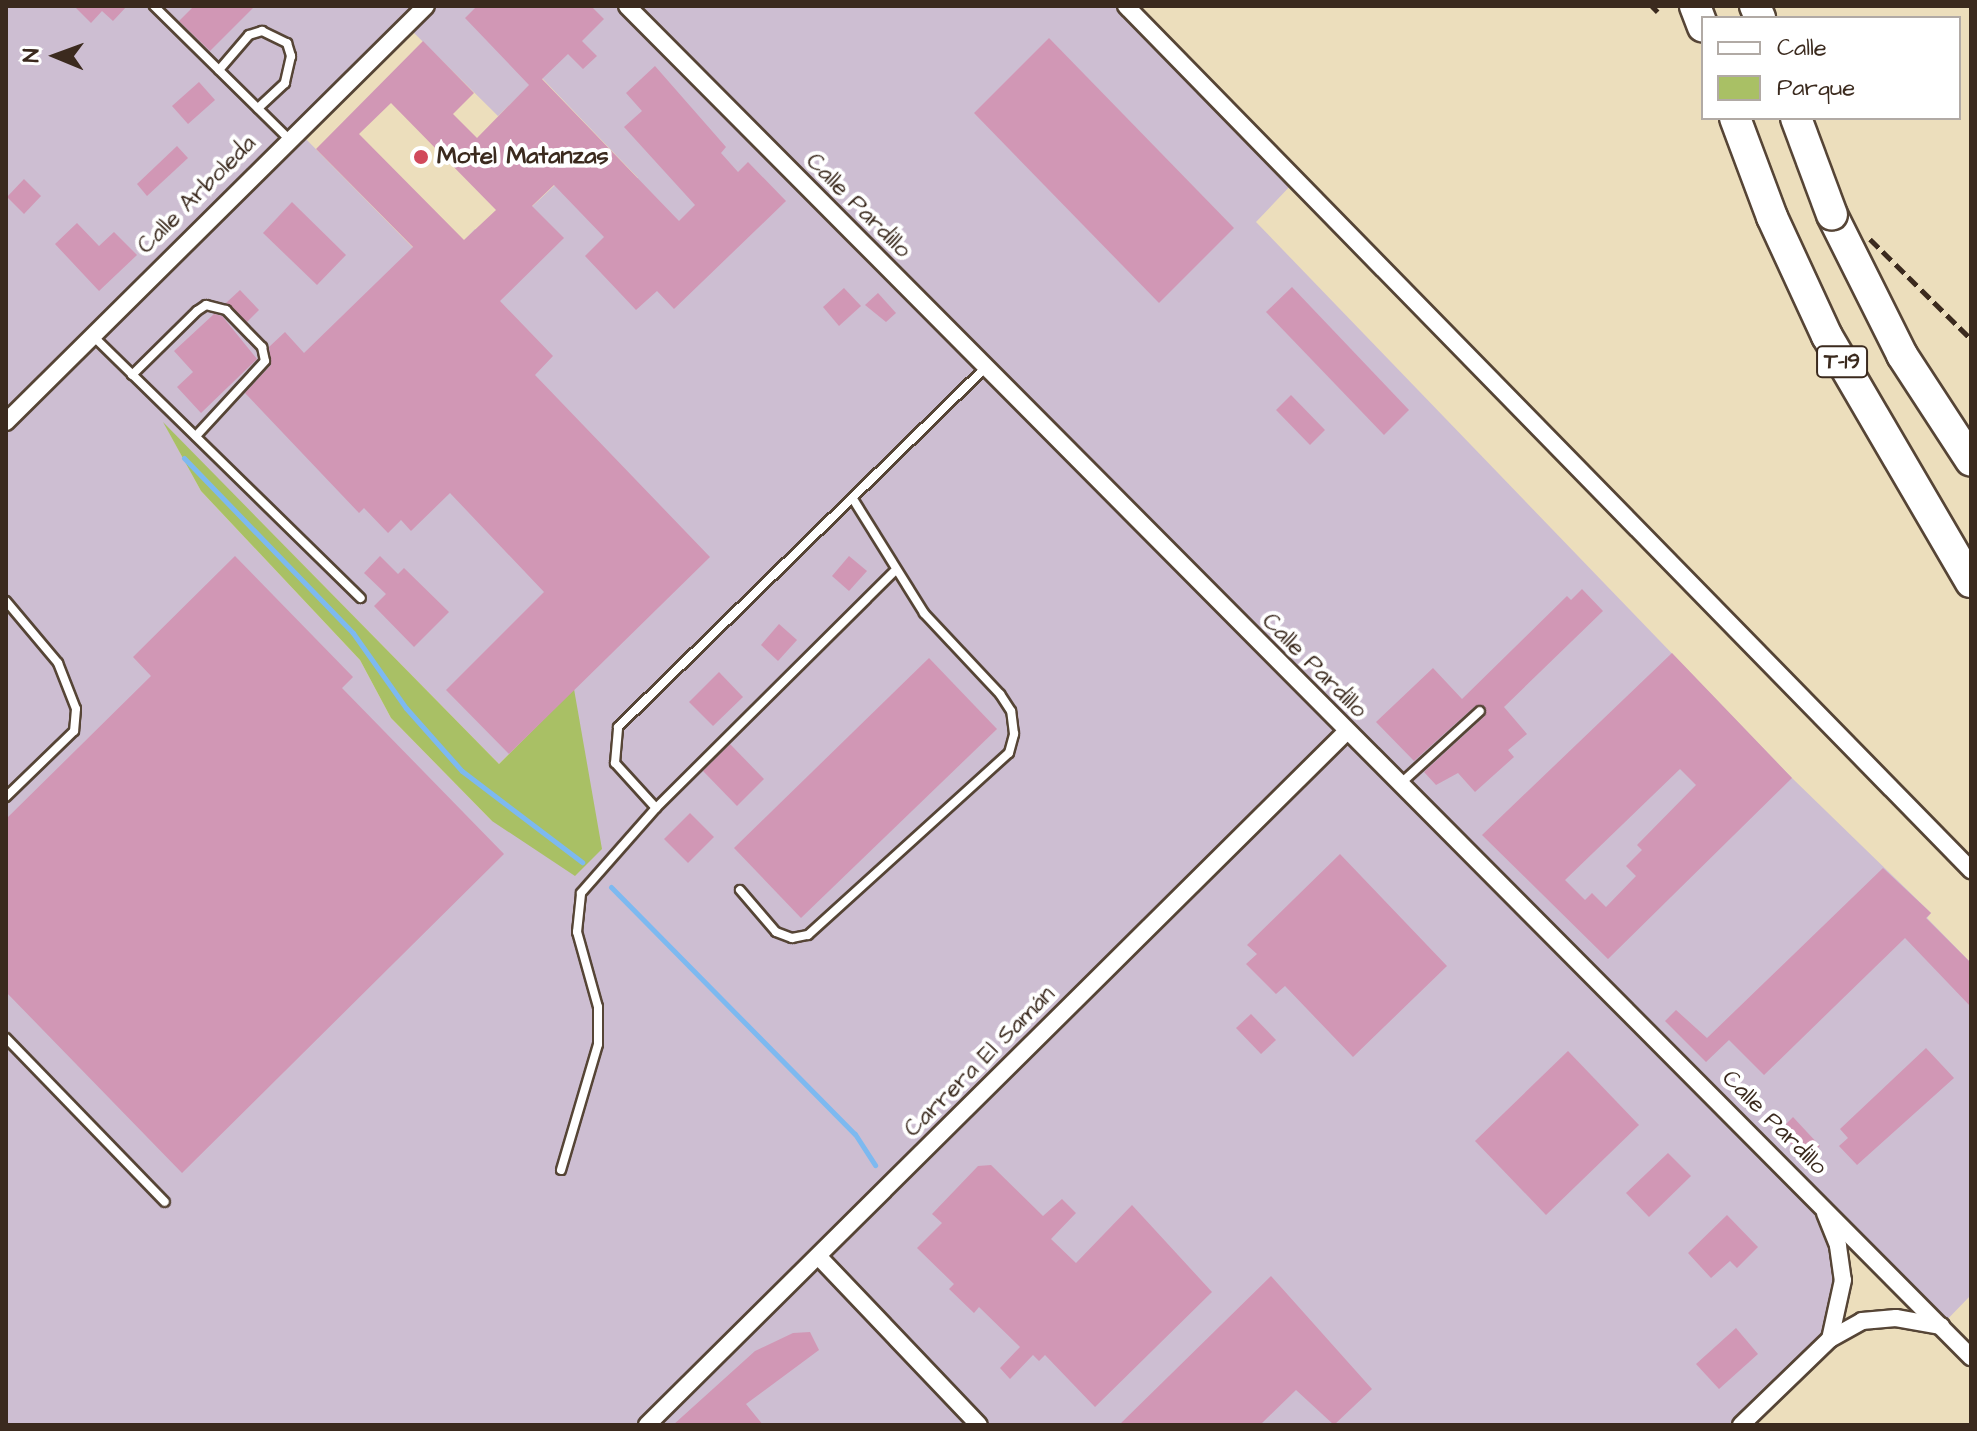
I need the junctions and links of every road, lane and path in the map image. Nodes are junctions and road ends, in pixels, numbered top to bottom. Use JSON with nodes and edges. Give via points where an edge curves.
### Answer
{"nodes":[{"id":1,"x":154,"y":6,"type":"edge"},
{"id":2,"x":426,"y":6,"type":"edge"},
{"id":3,"x":627,"y":6,"type":"edge"},
{"id":4,"x":1126,"y":6,"type":"edge"},
{"id":5,"x":219,"y":70,"type":"junction"},
{"id":6,"x":258,"y":108,"type":"junction"},
{"id":7,"x":1797,"y":120,"type":"edge"},
{"id":8,"x":1737,"y":126,"type":"edge"},
{"id":9,"x":288,"y":138,"type":"junction"},
{"id":10,"x":92,"y":334,"type":"junction"},
{"id":11,"x":984,"y":369,"type":"junction"},
{"id":12,"x":132,"y":375,"type":"junction"},
{"id":13,"x":6,"y":422,"type":"edge"},
{"id":14,"x":196,"y":436,"type":"junction"},
{"id":15,"x":1971,"y":461,"type":"edge"},
{"id":16,"x":853,"y":499,"type":"junction"},
{"id":17,"x":894,"y":572,"type":"junction"},
{"id":18,"x":1970,"y":581,"type":"edge"},
{"id":19,"x":361,"y":598,"type":"dead end"},
{"id":20,"x":6,"y":601,"type":"edge"},
{"id":21,"x":1480,"y":711,"type":"dead end"},
{"id":22,"x":1346,"y":732,"type":"junction"},
{"id":23,"x":1400,"y":785,"type":"junction"},
{"id":24,"x":6,"y":797,"type":"edge"},
{"id":25,"x":656,"y":808,"type":"junction"},
{"id":26,"x":1971,"y":870,"type":"edge"},
{"id":27,"x":740,"y":890,"type":"dead end"},
{"id":28,"x":6,"y":1038,"type":"edge"},
{"id":29,"x":561,"y":1170,"type":"dead end"},
{"id":30,"x":165,"y":1202,"type":"dead end"},
{"id":31,"x":1821,"y":1205,"type":"junction"},
{"id":32,"x":818,"y":1256,"type":"junction"},
{"id":33,"x":1941,"y":1326,"type":"junction"},
{"id":34,"x":1830,"y":1339,"type":"junction"},
{"id":35,"x":1971,"y":1357,"type":"edge"},
{"id":36,"x":647,"y":1425,"type":"edge"},
{"id":37,"x":979,"y":1425,"type":"edge"},
{"id":38,"x":1741,"y":1425,"type":"edge"}],
"edges":[{"from":1,"to":5,"type":"lane"},
{"from":2,"to":9,"type":"street","name":"Calle Arboleda"},
{"from":3,"to":11,"type":"street","name":"Calle Pardillo"},
{"from":4,"to":26,"type":"street"},
{"from":5,"to":6,"type":"lane"},
{"from":5,"to":6,"type":"lane","via":[[249,35],[262,31],[287,43],[291,56],[285,83]]},
{"from":6,"to":9,"type":"lane"},
{"from":7,"to":15,"type":"highway","bridge":true,"via":[[1832,215],[1902,355]]},
{"from":8,"to":18,"type":"highway","number":"T-19","via":[[1827,336]]},
{"from":9,"to":10,"type":"street","name":"Calle Arboleda"},
{"from":10,"to":12,"type":"lane"},
{"from":10,"to":13,"type":"street","name":"Calle Arboleda"},
{"from":11,"to":16,"type":"lane"},
{"from":11,"to":22,"type":"street","name":"Calle Pardillo"},
{"from":12,"to":14,"type":"lane"},
{"from":12,"to":14,"type":"lane","via":[[197,311],[206,305],[226,310],[262,347],[265,361]]},
{"from":14,"to":19,"type":"lane"},
{"from":16,"to":17,"type":"lane"},
{"from":16,"to":25,"type":"lane","via":[[618,727],[615,763]]},
{"from":17,"to":25,"type":"lane"},
{"from":17,"to":27,"type":"lane","via":[[1011,711],[1014,734],[1009,753],[808,935],[792,938],[776,932]]},
{"from":20,"to":24,"type":"lane","via":[[58,663],[76,709],[74,731]]},
{"from":21,"to":23,"type":"lane"},
{"from":22,"to":23,"type":"street","name":"Calle Pardillo"},
{"from":22,"to":32,"type":"street","name":"Carrera El Samán"},
{"from":23,"to":31,"type":"street","name":"Calle Pardillo"},
{"from":25,"to":29,"type":"lane","via":[[581,893],[577,932],[598,1007],[598,1044]]},
{"from":28,"to":30,"type":"lane"},
{"from":31,"to":33,"type":"street","name":"Calle Pardillo"},
{"from":31,"to":34,"type":"street","via":[[1838,1246],[1843,1280]]},
{"from":32,"to":36,"type":"street","name":"Carrera El Samán"},
{"from":32,"to":37,"type":"street"},
{"from":33,"to":34,"type":"street","via":[[1896,1318],[1862,1321]]},
{"from":33,"to":35,"type":"street","name":"Calle Pardillo"},
{"from":34,"to":38,"type":"street"}]}
